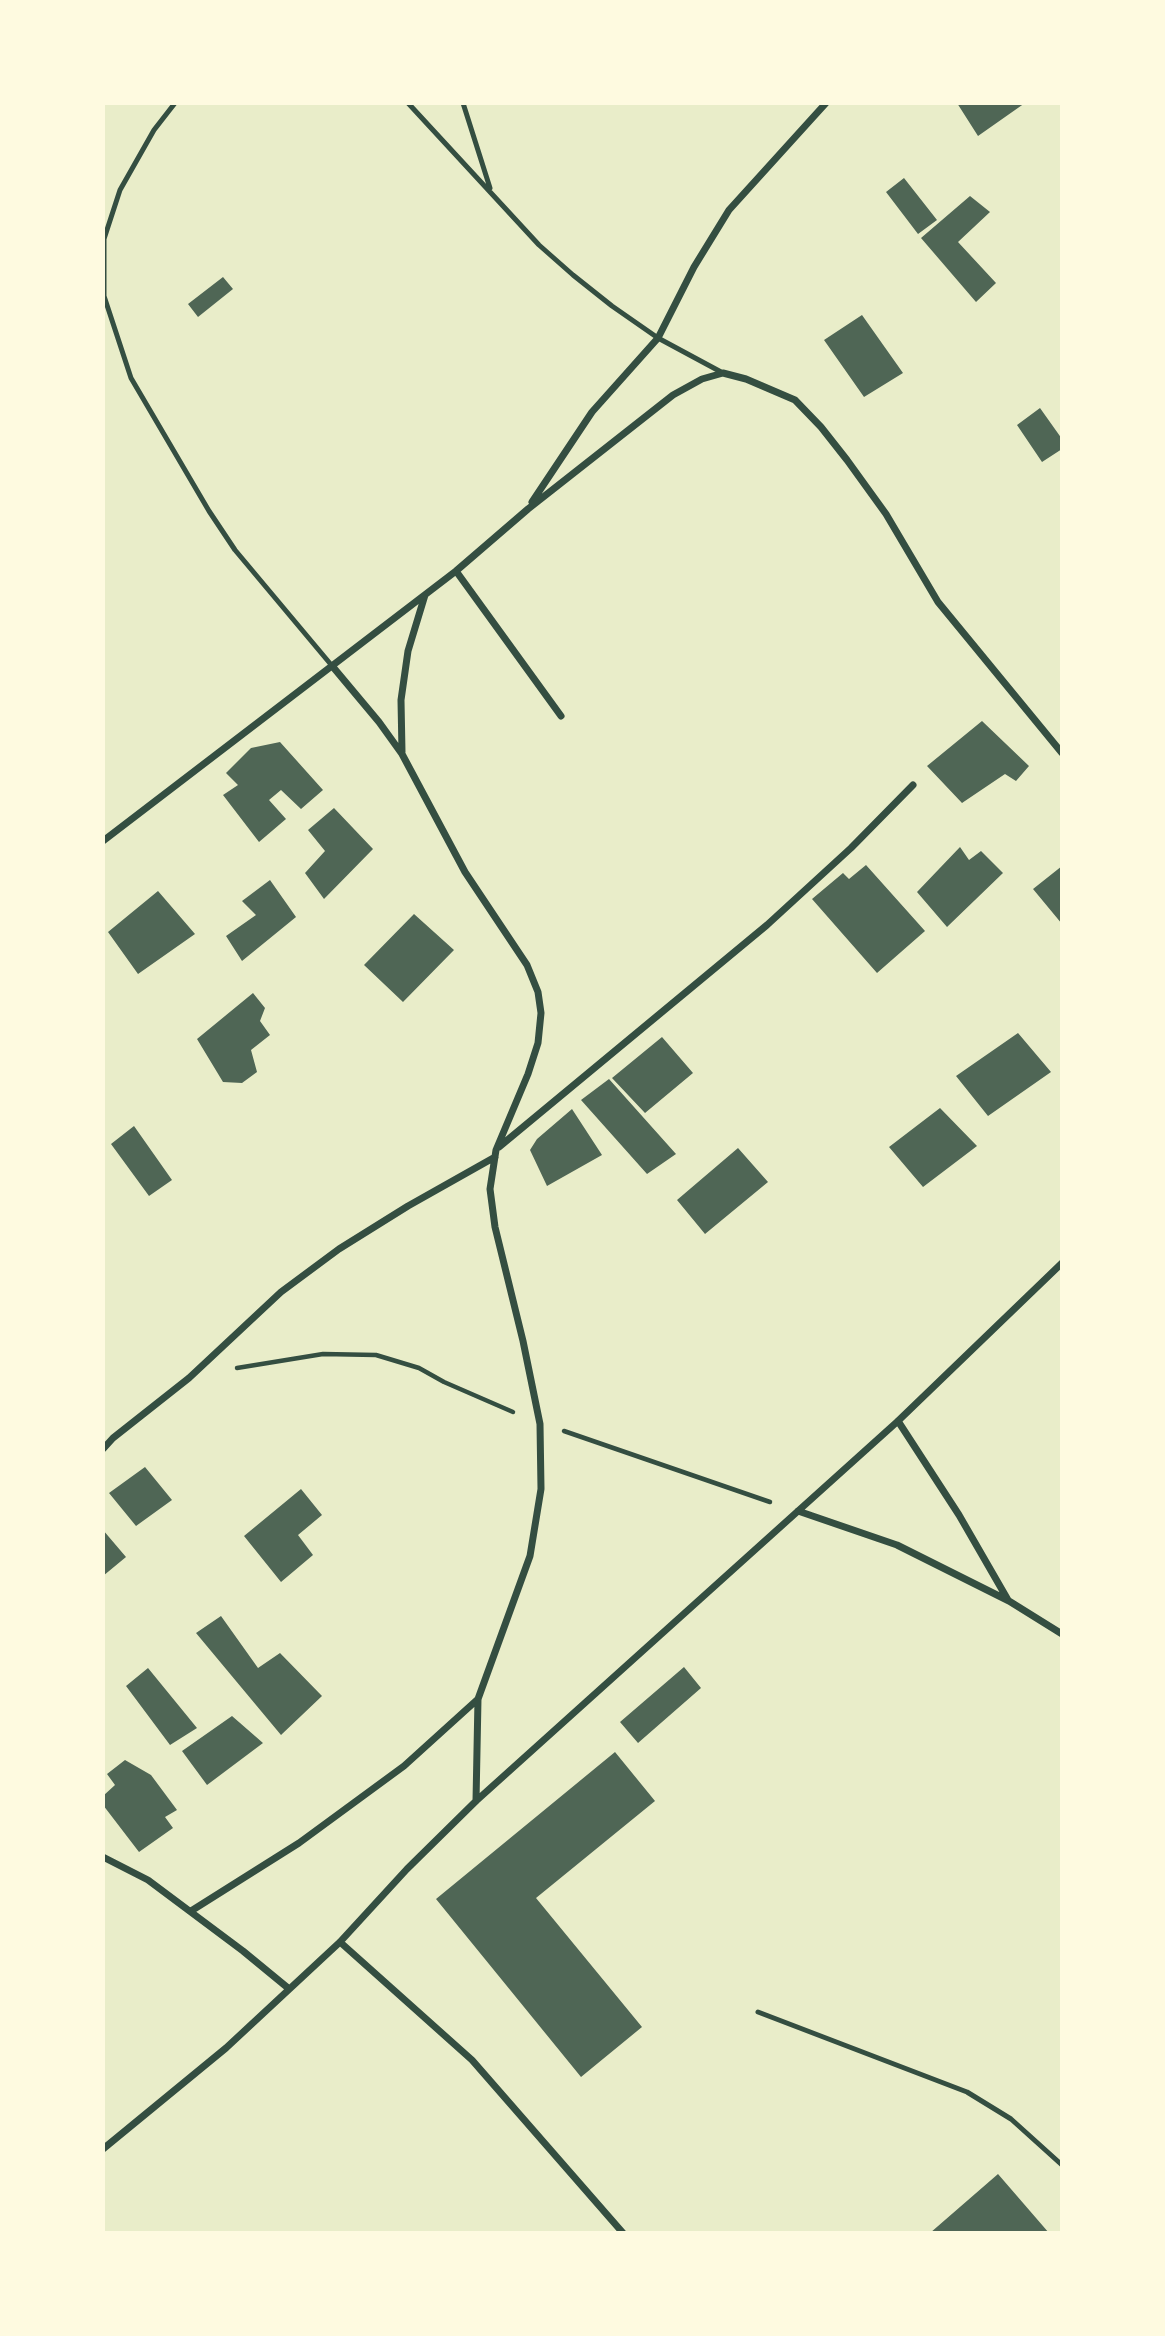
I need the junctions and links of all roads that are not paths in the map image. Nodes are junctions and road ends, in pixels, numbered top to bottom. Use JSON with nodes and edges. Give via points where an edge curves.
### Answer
{"nodes":[{"id":1,"x":175,"y":103,"type":"edge"},
{"id":2,"x":408,"y":103,"type":"edge"},
{"id":3,"x":463,"y":103,"type":"edge"},
{"id":4,"x":826,"y":103,"type":"edge"},
{"id":5,"x":491,"y":191,"type":"junction"},
{"id":6,"x":658,"y":338,"type":"junction"},
{"id":7,"x":723,"y":373,"type":"junction"},
{"id":8,"x":528,"y":509,"type":"junction"},
{"id":9,"x":456,"y":571,"type":"junction"},
{"id":10,"x":425,"y":595,"type":"junction"},
{"id":11,"x":333,"y":667,"type":"junction"},
{"id":12,"x":561,"y":716,"type":"dead end"},
{"id":13,"x":1062,"y":753,"type":"edge"},
{"id":14,"x":402,"y":754,"type":"junction"},
{"id":15,"x":913,"y":785,"type":"dead end"},
{"id":16,"x":103,"y":841,"type":"edge"},
{"id":17,"x":496,"y":1153,"type":"junction"},
{"id":18,"x":1062,"y":1263,"type":"edge"},
{"id":19,"x":898,"y":1421,"type":"junction"},
{"id":20,"x":103,"y":1449,"type":"edge"},
{"id":21,"x":798,"y":1511,"type":"junction"},
{"id":22,"x":1009,"y":1601,"type":"junction"},
{"id":23,"x":1062,"y":1634,"type":"edge"},
{"id":24,"x":478,"y":1699,"type":"junction"},
{"id":25,"x":476,"y":1801,"type":"junction"},
{"id":26,"x":103,"y":1857,"type":"edge"},
{"id":27,"x":191,"y":1911,"type":"junction"},
{"id":28,"x":340,"y":1942,"type":"junction"},
{"id":29,"x":288,"y":1988,"type":"junction"},
{"id":30,"x":758,"y":2012,"type":"dead end"},
{"id":31,"x":103,"y":2149,"type":"edge"},
{"id":32,"x":1062,"y":2165,"type":"edge"},
{"id":33,"x":623,"y":2233,"type":"edge"}],
"edges":[{"from":1,"to":11,"type":"lane","via":[[120,190],[104,239],[104,296],[131,378],[209,511],[234,551]]},
{"from":2,"to":5,"type":"lane"},
{"from":3,"to":5,"type":"lane"},
{"from":4,"to":6,"type":"street","via":[[729,211]]},
{"from":5,"to":6,"type":"lane","via":[[539,245]]},
{"from":6,"to":7,"type":"lane"},
{"from":6,"to":8,"type":"street","via":[[592,412]]},
{"from":7,"to":8,"type":"street","via":[[673,395]]},
{"from":7,"to":13,"type":"street","via":[[795,400],[821,427],[886,514],[938,602]]},
{"from":8,"to":9,"type":"street"},
{"from":9,"to":10,"type":"street"},
{"from":9,"to":12,"type":"street"},
{"from":10,"to":11,"type":"street"},
{"from":10,"to":14,"type":"street","via":[[408,651],[401,700]]},
{"from":11,"to":14,"type":"street"},
{"from":11,"to":16,"type":"street"},
{"from":14,"to":17,"type":"street","via":[[465,872],[527,965],[538,992],[538,1043]]},
{"from":15,"to":17,"type":"street","via":[[767,925]]},
{"from":17,"to":20,"type":"street","via":[[339,1249],[290,1285]]},
{"from":17,"to":24,"type":"street","via":[[490,1189],[495,1227],[540,1424],[541,1489],[530,1556]]},
{"from":18,"to":19,"type":"street"},
{"from":19,"to":21,"type":"street"},
{"from":19,"to":22,"type":"street"},
{"from":21,"to":22,"type":"street","via":[[897,1545]]},
{"from":21,"to":25,"type":"street"},
{"from":22,"to":23,"type":"street"},
{"from":24,"to":25,"type":"street"},
{"from":24,"to":27,"type":"street","via":[[404,1766],[310,1835]]},
{"from":25,"to":28,"type":"street"},
{"from":26,"to":27,"type":"street","via":[[148,1880]]},
{"from":27,"to":29,"type":"street"},
{"from":28,"to":29,"type":"street"},
{"from":28,"to":33,"type":"street","via":[[472,2060]]},
{"from":29,"to":31,"type":"street","via":[[226,2048]]},
{"from":30,"to":32,"type":"lane","via":[[968,2092],[1012,2119]]}]}
